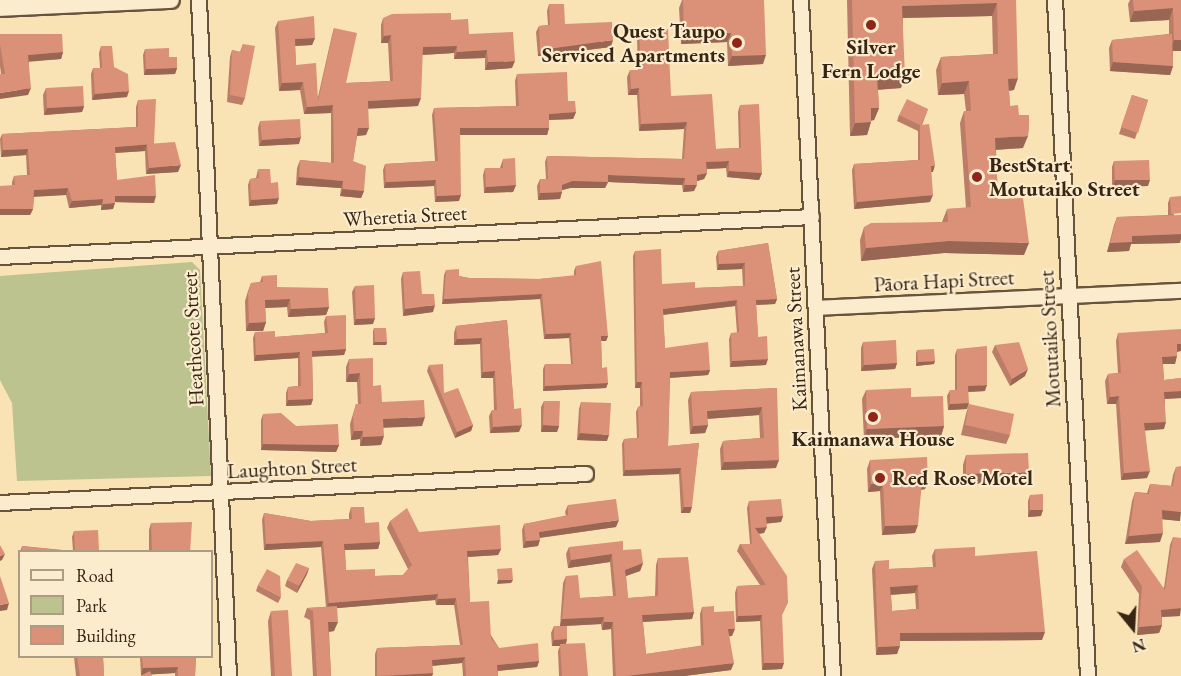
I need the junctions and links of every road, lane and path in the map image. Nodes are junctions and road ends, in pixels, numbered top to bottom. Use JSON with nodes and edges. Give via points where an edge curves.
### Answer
{"nodes":[{"id":1,"x":171,"y":0,"type":"edge"},
{"id":2,"x":199,"y":0,"type":"edge"},
{"id":3,"x":801,"y":0,"type":"edge"},
{"id":4,"x":1054,"y":0,"type":"edge"},
{"id":5,"x":0,"y":8,"type":"edge"},
{"id":6,"x":812,"y":217,"type":"junction"},
{"id":7,"x":210,"y":246,"type":"junction"},
{"id":8,"x":0,"y":257,"type":"edge"},
{"id":9,"x":1181,"y":291,"type":"edge"},
{"id":10,"x":1069,"y":296,"type":"junction"},
{"id":11,"x":816,"y":308,"type":"junction"},
{"id":12,"x":586,"y":474,"type":"dead end"},
{"id":13,"x":221,"y":492,"type":"junction"},
{"id":14,"x":0,"y":503,"type":"edge"},
{"id":15,"x":229,"y":676,"type":"edge"},
{"id":16,"x":834,"y":676,"type":"edge"},
{"id":17,"x":1088,"y":676,"type":"edge"}],
"edges":[{"from":1,"to":5,"type":"street"},
{"from":2,"to":7,"type":"street","name":"Heathcote Street"},
{"from":3,"to":6,"type":"street","name":"Kaimanawa Street"},
{"from":4,"to":10,"type":"street","name":"Motutaiko Street"},
{"from":6,"to":7,"type":"street","name":"Wheretia Street"},
{"from":6,"to":11,"type":"street","name":"Kaimanawa Street"},
{"from":7,"to":8,"type":"street","name":"Wheretia Street"},
{"from":7,"to":13,"type":"street","name":"Heathcote Street"},
{"from":9,"to":10,"type":"street","name":"Pāora Hapi Street"},
{"from":10,"to":11,"type":"street","name":"Pāora Hapi Street"},
{"from":10,"to":17,"type":"street","name":"Motutaiko Street"},
{"from":11,"to":16,"type":"street","name":"Kaimanawa Street"},
{"from":12,"to":13,"type":"street","name":"Laughton Street"},
{"from":13,"to":14,"type":"street","name":"Laughton Street"},
{"from":13,"to":15,"type":"street","name":"Heathcote Street"}]}
